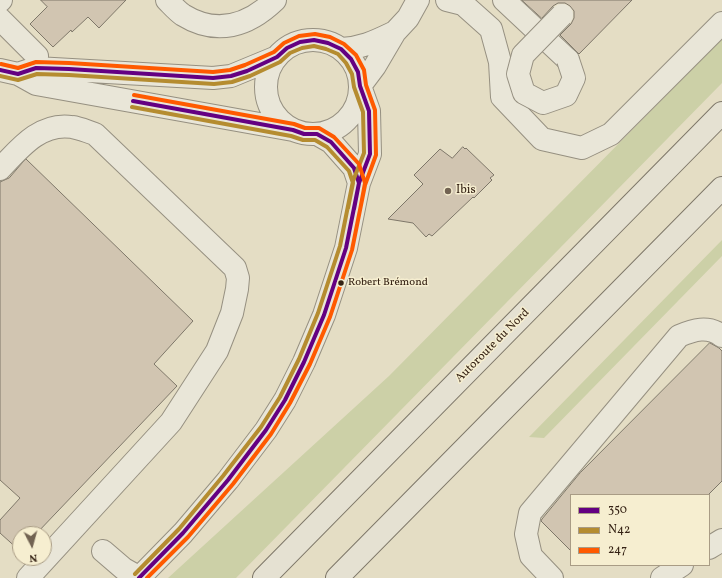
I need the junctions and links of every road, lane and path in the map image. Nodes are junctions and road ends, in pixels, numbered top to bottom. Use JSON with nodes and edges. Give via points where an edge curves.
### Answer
{"nodes":[{"id":1,"x":167,"y":0,"type":"edge"},
{"id":2,"x":275,"y":0,"type":"edge"},
{"id":3,"x":418,"y":0,"type":"edge"},
{"id":4,"x":447,"y":0,"type":"edge"},
{"id":5,"x":504,"y":0,"type":"edge"},
{"id":6,"x":562,"y":15,"type":"dead end"},
{"id":7,"x":0,"y":19,"type":"edge"},
{"id":8,"x":722,"y":23,"type":"edge"},
{"id":9,"x":395,"y":32,"type":"junction"},
{"id":10,"x":341,"y":49,"type":"junction"},
{"id":11,"x":277,"y":57,"type":"junction"},
{"id":12,"x":18,"y":70,"type":"edge"},
{"id":13,"x":360,"y":86,"type":"junction"},
{"id":14,"x":722,"y":113,"type":"edge"},
{"id":15,"x":293,"y":130,"type":"junction"},
{"id":16,"x":317,"y":134,"type":"junction"},
{"id":17,"x":0,"y":169,"type":"edge"},
{"id":18,"x":359,"y":183,"type":"junction"},
{"id":19,"x":722,"y":188,"type":"edge"},
{"id":20,"x":722,"y":336,"type":"edge"},
{"id":21,"x":722,"y":540,"type":"edge"},
{"id":22,"x":710,"y":547,"type":"edge"},
{"id":23,"x":103,"y":550,"type":"dead end"},
{"id":24,"x":680,"y":566,"type":"edge"},
{"id":25,"x":28,"y":578,"type":"edge"},
{"id":26,"x":139,"y":578,"type":"edge"},
{"id":27,"x":264,"y":578,"type":"edge"},
{"id":28,"x":337,"y":578,"type":"edge"},
{"id":29,"x":552,"y":578,"type":"edge"},
{"id":30,"x":662,"y":578,"type":"edge"}],
"edges":[{"from":1,"to":2,"type":"street","via":[[182,14],[197,22],[216,27],[235,25],[265,10]]},
{"from":3,"to":9,"type":"street","via":[[408,18]]},
{"from":4,"to":8,"type":"street","via":[[463,4],[491,29],[500,62],[502,96],[542,139],[582,148],[611,134]]},
{"from":5,"to":6,"type":"street","bridge":true,"via":[[568,60],[574,78],[566,95],[543,103],[524,93],[518,74],[523,56]]},
{"from":7,"to":12,"type":"street","via":[[38,56]]},
{"from":9,"to":10,"type":"street","via":[[361,47]]},
{"from":9,"to":13,"type":"street"},
{"from":10,"to":11,"type":"street","via":[[314,40],[300,42],[287,48]]},
{"from":10,"to":13,"type":"street","via":[[351,59],[358,72]]},
{"from":11,"to":12,"type":"street","via":[[231,76],[213,78]]},
{"from":11,"to":15,"type":"street","via":[[269,70],[266,83],[267,97],[272,111],[281,122]]},
{"from":12,"to":15,"type":"street","via":[[36,84]]},
{"from":13,"to":16,"type":"street","via":[[358,100],[343,124],[331,131]]},
{"from":13,"to":18,"type":"street","via":[[369,111],[370,154]]},
{"from":14,"to":27,"type":"highway","name":"Autoroute du Nord"},
{"from":15,"to":16,"type":"street","via":[[304,134]]},
{"from":16,"to":18,"type":"street","via":[[330,142],[354,168]]},
{"from":17,"to":25,"type":"street","via":[[24,144],[48,128],[71,127],[95,134],[234,268],[238,278],[232,313],[217,351],[171,422]]},
{"from":18,"to":26,"type":"street","via":[[346,248],[329,298],[304,362],[285,400],[228,480],[183,533]]},
{"from":19,"to":28,"type":"highway"},
{"from":20,"to":29,"type":"street","via":[[716,331],[696,329],[679,336],[530,513],[526,534],[531,556]]},
{"from":21,"to":22,"type":"street"},
{"from":23,"to":26,"type":"street","via":[[124,569]]},
{"from":24,"to":30,"type":"street"}]}
